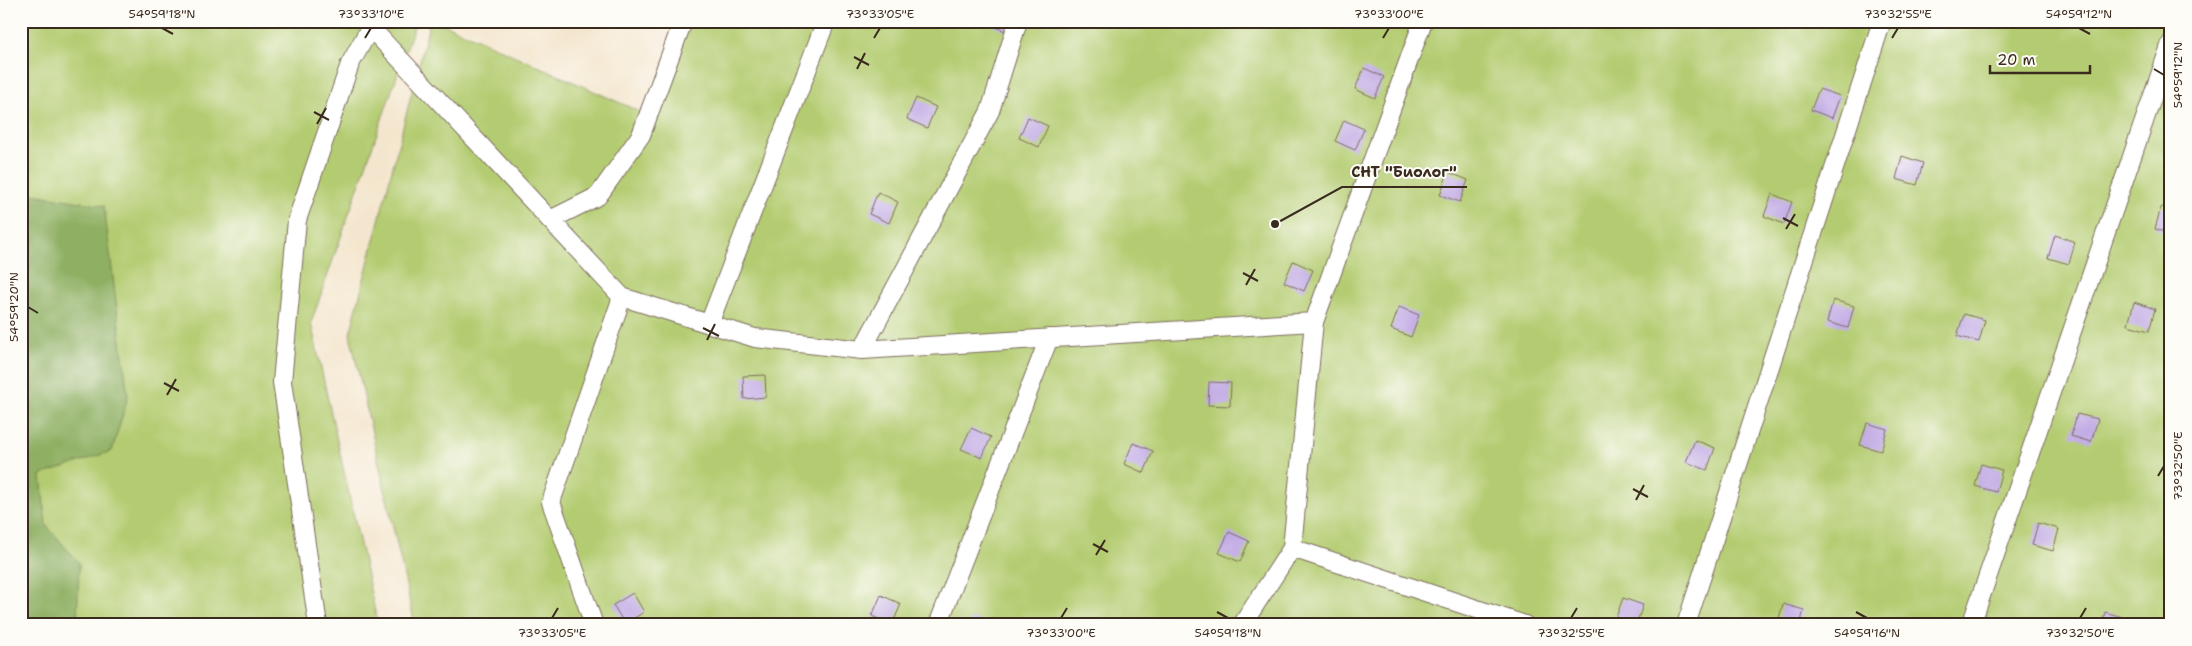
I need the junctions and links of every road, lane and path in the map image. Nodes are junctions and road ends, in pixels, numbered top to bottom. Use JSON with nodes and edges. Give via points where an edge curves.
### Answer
{"nodes":[{"id":1,"x":682,"y":21,"type":"edge"},
{"id":2,"x":826,"y":21,"type":"edge"},
{"id":3,"x":1018,"y":21,"type":"edge"},
{"id":4,"x":1423,"y":21,"type":"edge"},
{"id":5,"x":1882,"y":21,"type":"edge"},
{"id":6,"x":372,"y":24,"type":"edge"},
{"id":7,"x":2171,"y":43,"type":"edge"},
{"id":8,"x":550,"y":220,"type":"junction"},
{"id":9,"x":622,"y":297,"type":"junction"},
{"id":10,"x":1314,"y":322,"type":"junction"},
{"id":11,"x":709,"y":324,"type":"junction"},
{"id":12,"x":1049,"y":338,"type":"junction"},
{"id":13,"x":862,"y":350,"type":"junction"},
{"id":14,"x":1292,"y":548,"type":"junction"},
{"id":15,"x":318,"y":625,"type":"edge"},
{"id":16,"x":594,"y":625,"type":"edge"},
{"id":17,"x":938,"y":625,"type":"edge"},
{"id":18,"x":1242,"y":625,"type":"edge"},
{"id":19,"x":1525,"y":625,"type":"edge"},
{"id":20,"x":1686,"y":625,"type":"edge"},
{"id":21,"x":1971,"y":625,"type":"edge"}],
"edges":[{"from":1,"to":8,"type":"lane","via":[[641,135],[598,196]]},
{"from":2,"to":11,"type":"lane"},
{"from":3,"to":13,"type":"lane","via":[[990,110]]},
{"from":4,"to":10,"type":"lane"},
{"from":5,"to":20,"type":"lane"},
{"from":6,"to":8,"type":"lane"},
{"from":6,"to":15,"type":"lane","via":[[350,64],[297,220],[282,382]]},
{"from":7,"to":21,"type":"lane"},
{"from":8,"to":9,"type":"lane"},
{"from":9,"to":11,"type":"lane"},
{"from":9,"to":16,"type":"lane","via":[[551,502]]},
{"from":10,"to":12,"type":"lane"},
{"from":10,"to":14,"type":"lane"},
{"from":11,"to":13,"type":"lane","via":[[755,338]]},
{"from":12,"to":13,"type":"lane"},
{"from":12,"to":17,"type":"lane"},
{"from":14,"to":18,"type":"lane"},
{"from":14,"to":19,"type":"lane"}]}
